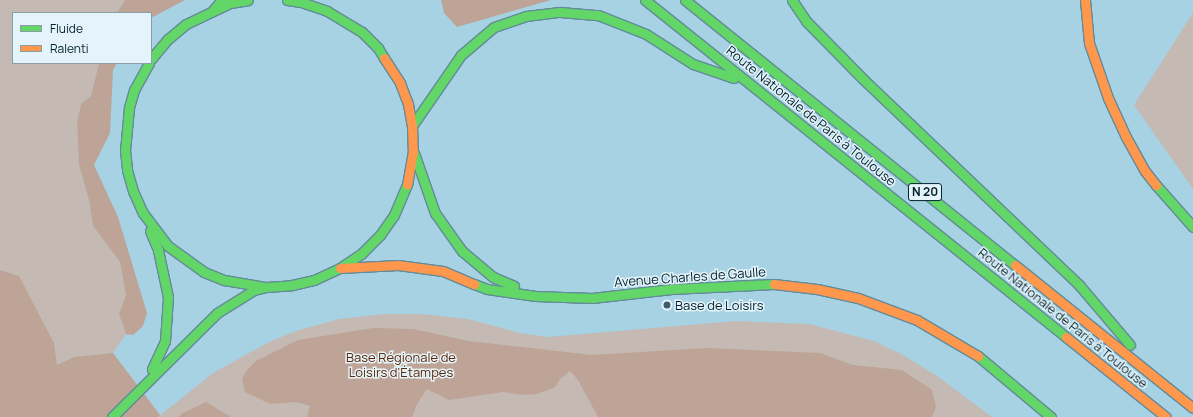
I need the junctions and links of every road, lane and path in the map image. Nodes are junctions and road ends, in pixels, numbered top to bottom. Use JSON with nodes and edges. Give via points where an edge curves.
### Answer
{"nodes":[{"id":1,"x":222,"y":0,"type":"edge"},
{"id":2,"x":248,"y":0,"type":"edge"},
{"id":3,"x":287,"y":0,"type":"edge"},
{"id":4,"x":645,"y":0,"type":"edge"},
{"id":5,"x":685,"y":0,"type":"edge"},
{"id":6,"x":792,"y":0,"type":"edge"},
{"id":7,"x":1085,"y":0,"type":"edge"},
{"id":8,"x":212,"y":10,"type":"junction"},
{"id":9,"x":152,"y":58,"type":"edge"},
{"id":10,"x":147,"y":64,"type":"edge"},
{"id":11,"x":750,"y":84,"type":"junction"},
{"id":12,"x":412,"y":126,"type":"junction"},
{"id":13,"x":413,"y":151,"type":"junction"},
{"id":14,"x":143,"y":213,"type":"junction"},
{"id":15,"x":1193,"y":227,"type":"edge"},
{"id":16,"x":340,"y":268,"type":"junction"},
{"id":17,"x":266,"y":287,"type":"junction"},
{"id":18,"x":535,"y":296,"type":"junction"},
{"id":19,"x":147,"y":381,"type":"junction"},
{"id":20,"x":1165,"y":385,"type":"junction"},
{"id":21,"x":1193,"y":408,"type":"edge"},
{"id":22,"x":112,"y":417,"type":"edge"},
{"id":23,"x":1051,"y":417,"type":"edge"},
{"id":24,"x":1166,"y":417,"type":"edge"}],
"edges":[{"from":1,"to":8,"type":"main road"},
{"from":2,"to":8,"type":"main road"},
{"from":3,"to":12,"type":"main road","via":[[327,11],[362,32],[378,48],[400,83],[408,104]]},
{"from":4,"to":11,"type":"main road","name":"Route Nationale de Paris à Toulouse","number":"N 20"},
{"from":5,"to":20,"type":"main road","name":"Route Nationale de Paris à Toulouse","number":"N 20"},
{"from":6,"to":20,"type":"main road","via":[[806,21],[863,79],[1080,286]]},
{"from":7,"to":15,"type":"main road","via":[[1089,43],[1108,98],[1126,137],[1145,171]]},
{"from":8,"to":9,"type":"main road","via":[[186,24],[168,39]]},
{"from":10,"to":14,"type":"main road","via":[[134,90],[126,126],[125,150],[133,192]]},
{"from":11,"to":12,"type":"main road","via":[[693,64],[646,34],[598,15],[560,12],[526,16],[494,27],[462,55]]},
{"from":11,"to":24,"type":"main road","name":"Route Nationale de Paris à Toulouse","number":"N 20"},
{"from":12,"to":13,"type":"main road"},
{"from":13,"to":16,"type":"main road","via":[[410,175],[394,215],[380,235],[361,254]]},
{"from":13,"to":18,"type":"main road","name":"Avenue Charles de Gaulle","via":[[435,213],[462,251],[493,277]]},
{"from":14,"to":17,"type":"main road","via":[[168,246],[204,272],[224,280]]},
{"from":14,"to":19,"type":"main road","via":[[158,250],[168,297],[165,341]]},
{"from":16,"to":17,"type":"main road","via":[[314,280]]},
{"from":16,"to":18,"type":"main road","name":"Avenue Charles de Gaulle","via":[[398,265],[443,271],[487,289]]},
{"from":17,"to":19,"type":"main road","via":[[254,290],[217,313]]},
{"from":18,"to":23,"type":"main road","name":"Avenue Charles de Gaulle","via":[[592,298],[671,289],[771,284],[817,289],[858,298],[917,320],[975,354]]},
{"from":19,"to":22,"type":"main road"},
{"from":20,"to":21,"type":"main road","name":"Route Nationale de Paris à Toulouse","number":"N 20"}]}
